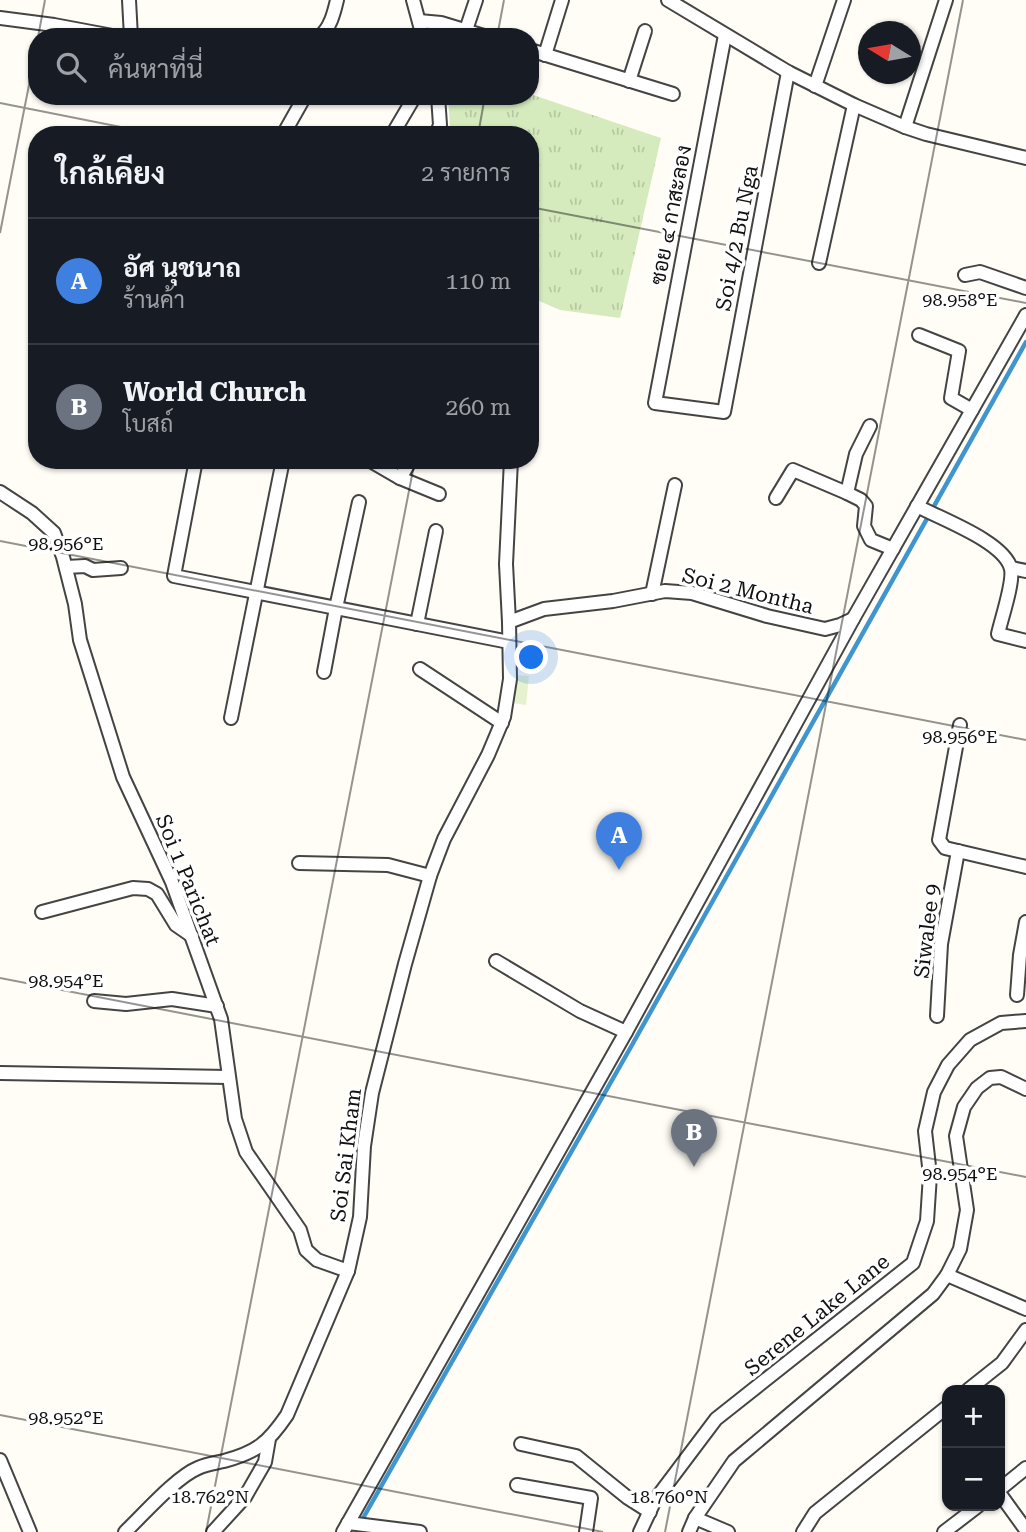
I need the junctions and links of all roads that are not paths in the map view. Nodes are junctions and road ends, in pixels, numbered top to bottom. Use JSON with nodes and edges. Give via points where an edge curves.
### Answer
{"nodes":[{"id":1,"x":128,"y":0,"type":"edge"},
{"id":2,"x":337,"y":0,"type":"edge"},
{"id":3,"x":413,"y":0,"type":"edge"},
{"id":4,"x":476,"y":0,"type":"edge"},
{"id":5,"x":562,"y":0,"type":"edge"},
{"id":6,"x":668,"y":0,"type":"edge"},
{"id":7,"x":844,"y":0,"type":"edge"},
{"id":8,"x":946,"y":0,"type":"edge"},
{"id":9,"x":692,"y":6,"type":"edge"},
{"id":10,"x":0,"y":18,"type":"edge"},
{"id":11,"x":419,"y":21,"type":"junction"},
{"id":12,"x":74,"y":28,"type":"edge"},
{"id":13,"x":130,"y":28,"type":"edge"},
{"id":14,"x":327,"y":28,"type":"edge"},
{"id":15,"x":421,"y":28,"type":"edge"},
{"id":16,"x":459,"y":28,"type":"edge"},
{"id":17,"x":467,"y":28,"type":"edge"},
{"id":18,"x":645,"y":31,"type":"dead end"},
{"id":19,"x":725,"y":35,"type":"junction"},
{"id":20,"x":539,"y":53,"type":"edge"},
{"id":21,"x":545,"y":55,"type":"junction"},
{"id":22,"x":788,"y":72,"type":"junction"},
{"id":23,"x":629,"y":81,"type":"junction"},
{"id":24,"x":815,"y":86,"type":"junction"},
{"id":25,"x":673,"y":94,"type":"dead end"},
{"id":26,"x":300,"y":105,"type":"edge"},
{"id":27,"x":410,"y":105,"type":"edge"},
{"id":28,"x":439,"y":105,"type":"edge"},
{"id":29,"x":854,"y":105,"type":"junction"},
{"id":30,"x":288,"y":126,"type":"edge"},
{"id":31,"x":397,"y":126,"type":"edge"},
{"id":32,"x":440,"y":126,"type":"edge"},
{"id":33,"x":905,"y":127,"type":"junction"},
{"id":34,"x":1026,"y":159,"type":"edge"},
{"id":35,"x":819,"y":263,"type":"dead end"},
{"id":36,"x":965,"y":275,"type":"dead end"},
{"id":37,"x":1026,"y":288,"type":"edge"},
{"id":38,"x":1026,"y":315,"type":"edge"},
{"id":39,"x":919,"y":335,"type":"dead end"},
{"id":40,"x":972,"y":410,"type":"junction"},
{"id":41,"x":724,"y":412,"type":"joint"},
{"id":42,"x":870,"y":426,"type":"dead end"},
{"id":43,"x":194,"y":469,"type":"edge"},
{"id":44,"x":281,"y":469,"type":"edge"},
{"id":45,"x":384,"y":469,"type":"edge"},
{"id":46,"x":406,"y":469,"type":"edge"},
{"id":47,"x":510,"y":469,"type":"edge"},
{"id":48,"x":400,"y":478,"type":"junction"},
{"id":49,"x":675,"y":485,"type":"dead end"},
{"id":50,"x":0,"y":492,"type":"edge"},
{"id":51,"x":847,"y":493,"type":"junction"},
{"id":52,"x":439,"y":494,"type":"dead end"},
{"id":53,"x":776,"y":498,"type":"dead end"},
{"id":54,"x":359,"y":502,"type":"dead end"},
{"id":55,"x":926,"y":511,"type":"junction"},
{"id":56,"x":436,"y":531,"type":"dead end"},
{"id":57,"x":893,"y":549,"type":"junction"},
{"id":58,"x":66,"y":567,"type":"junction"},
{"id":59,"x":121,"y":568,"type":"dead end"},
{"id":60,"x":1011,"y":568,"type":"junction"},
{"id":61,"x":1026,"y":571,"type":"edge"},
{"id":62,"x":256,"y":592,"type":"junction"},
{"id":63,"x":652,"y":594,"type":"junction"},
{"id":64,"x":336,"y":608,"type":"junction"},
{"id":65,"x":853,"y":619,"type":"junction"},
{"id":66,"x":509,"y":622,"type":"junction"},
{"id":67,"x":417,"y":624,"type":"junction"},
{"id":68,"x":1026,"y":641,"type":"edge"},
{"id":69,"x":509,"y":642,"type":"junction"},
{"id":70,"x":420,"y":669,"type":"dead end"},
{"id":71,"x":324,"y":672,"type":"dead end"},
{"id":72,"x":231,"y":718,"type":"dead end"},
{"id":73,"x":502,"y":723,"type":"junction"},
{"id":74,"x":960,"y":725,"type":"dead end"},
{"id":75,"x":958,"y":851,"type":"junction"},
{"id":76,"x":299,"y":863,"type":"dead end"},
{"id":77,"x":1026,"y":867,"type":"edge"},
{"id":78,"x":430,"y":876,"type":"junction"},
{"id":79,"x":42,"y":912,"type":"dead end"},
{"id":80,"x":1026,"y":922,"type":"edge"},
{"id":81,"x":192,"y":937,"type":"junction"},
{"id":82,"x":496,"y":961,"type":"dead end"},
{"id":83,"x":1017,"y":996,"type":"dead end"},
{"id":84,"x":94,"y":1001,"type":"dead end"},
{"id":85,"x":217,"y":1006,"type":"junction"},
{"id":86,"x":937,"y":1016,"type":"dead end"},
{"id":87,"x":1026,"y":1021,"type":"edge"},
{"id":88,"x":626,"y":1032,"type":"junction"},
{"id":89,"x":0,"y":1073,"type":"edge"},
{"id":90,"x":228,"y":1077,"type":"junction"},
{"id":91,"x":1026,"y":1089,"type":"edge"},
{"id":92,"x":348,"y":1271,"type":"junction"},
{"id":93,"x":947,"y":1275,"type":"junction"},
{"id":94,"x":1026,"y":1309,"type":"edge"},
{"id":95,"x":1026,"y":1330,"type":"edge"},
{"id":96,"x":974,"y":1385,"type":"edge"},
{"id":97,"x":942,"y":1411,"type":"edge"},
{"id":98,"x":269,"y":1439,"type":"junction"},
{"id":99,"x":521,"y":1444,"type":"dead end"},
{"id":100,"x":0,"y":1460,"type":"edge"},
{"id":101,"x":1026,"y":1468,"type":"edge"},
{"id":102,"x":517,"y":1485,"type":"dead end"},
{"id":103,"x":1005,"y":1487,"type":"edge"},
{"id":104,"x":1005,"y":1499,"type":"edge"},
{"id":105,"x":971,"y":1511,"type":"edge"},
{"id":106,"x":650,"y":1512,"type":"junction"},
{"id":107,"x":695,"y":1518,"type":"junction"},
{"id":108,"x":346,"y":1527,"type":"edge"},
{"id":109,"x":1026,"y":1530,"type":"edge"},
{"id":110,"x":30,"y":1532,"type":"edge"},
{"id":111,"x":125,"y":1532,"type":"edge"},
{"id":112,"x":213,"y":1532,"type":"edge"},
{"id":113,"x":420,"y":1532,"type":"edge"},
{"id":114,"x":586,"y":1532,"type":"edge"},
{"id":115,"x":640,"y":1532,"type":"edge"},
{"id":116,"x":689,"y":1532,"type":"edge"},
{"id":117,"x":728,"y":1532,"type":"edge"},
{"id":118,"x":803,"y":1532,"type":"edge"},
{"id":119,"x":944,"y":1532,"type":"edge"}],
"edges":[{"from":1,"to":13,"type":"street"},
{"from":2,"to":14,"type":"street"},
{"from":3,"to":11,"type":"street"},
{"from":4,"to":17,"type":"street"},
{"from":5,"to":21,"type":"street"},
{"from":6,"to":9,"type":"street"},
{"from":7,"to":24,"type":"street"},
{"from":8,"to":33,"type":"street"},
{"from":9,"to":19,"type":"street"},
{"from":10,"to":12,"type":"street"},
{"from":11,"to":15,"type":"street"},
{"from":11,"to":16,"type":"street"},
{"from":18,"to":23,"type":"street"},
{"from":19,"to":22,"type":"street"},
{"from":19,"to":41,"type":"street","name":"ซอย ๔ กาสะลอง","via":[[655,403]]},
{"from":20,"to":21,"type":"street"},
{"from":21,"to":23,"type":"street"},
{"from":22,"to":24,"type":"street"},
{"from":22,"to":41,"type":"street","name":"Soi 4/2 Bu Nga"},
{"from":23,"to":25,"type":"street"},
{"from":24,"to":29,"type":"street"},
{"from":26,"to":30,"type":"street"},
{"from":27,"to":31,"type":"street"},
{"from":28,"to":32,"type":"street"},
{"from":29,"to":33,"type":"street"},
{"from":29,"to":35,"type":"street"},
{"from":33,"to":34,"type":"street"},
{"from":36,"to":37,"type":"street","via":[[980,272]]},
{"from":38,"to":40,"type":"street"},
{"from":39,"to":40,"type":"street","via":[[959,351],[951,398]]},
{"from":40,"to":55,"type":"street"},
{"from":42,"to":51,"type":"street","via":[[856,454]]},
{"from":43,"to":62,"type":"street","via":[[174,576]]},
{"from":44,"to":62,"type":"street"},
{"from":45,"to":48,"type":"street"},
{"from":46,"to":48,"type":"street"},
{"from":47,"to":66,"type":"street","name":"Soi Sai Kham"},
{"from":48,"to":52,"type":"street"},
{"from":49,"to":63,"type":"street"},
{"from":50,"to":58,"type":"street","name":"Soi 1 Parichat","via":[[54,533]]},
{"from":51,"to":53,"type":"street","via":[[793,470]]},
{"from":51,"to":57,"type":"street","via":[[866,506],[864,526],[871,540]]},
{"from":54,"to":64,"type":"street"},
{"from":55,"to":57,"type":"street"},
{"from":55,"to":60,"type":"street","via":[[995,547]]},
{"from":56,"to":67,"type":"street"},
{"from":57,"to":65,"type":"street"},
{"from":58,"to":59,"type":"street"},
{"from":58,"to":81,"type":"street","name":"Soi 1 Parichat","via":[[80,640],[123,778],[172,882]]},
{"from":60,"to":61,"type":"street"},
{"from":60,"to":68,"type":"street","via":[[998,634]]},
{"from":62,"to":64,"type":"street"},
{"from":62,"to":72,"type":"street"},
{"from":63,"to":65,"type":"street","name":"Soi 2 Montha","via":[[692,593],[825,629]]},
{"from":63,"to":66,"type":"street","name":"Soi 2 Montha","via":[[544,609]]},
{"from":64,"to":67,"type":"street"},
{"from":64,"to":71,"type":"street"},
{"from":65,"to":88,"type":"street"},
{"from":66,"to":69,"type":"street","name":"Soi Sai Kham"},
{"from":67,"to":69,"type":"street"},
{"from":69,"to":73,"type":"street","name":"Soi Sai Kham"},
{"from":70,"to":73,"type":"street"},
{"from":73,"to":78,"type":"street","name":"Soi Sai Kham"},
{"from":74,"to":75,"type":"street","via":[[939,840],[945,848]]},
{"from":75,"to":77,"type":"street"},
{"from":75,"to":86,"type":"street","name":"Siwalee 9","via":[[941,944]]},
{"from":76,"to":78,"type":"street","via":[[388,864]]},
{"from":78,"to":92,"type":"street","name":"Soi Sai Kham","via":[[372,1093],[360,1217]]},
{"from":79,"to":81,"type":"street","via":[[133,888],[148,889],[157,894],[176,925]]},
{"from":80,"to":83,"type":"street"},
{"from":81,"to":85,"type":"street","name":"Soi 1 Parichat"},
{"from":82,"to":88,"type":"street","via":[[580,1011]]},
{"from":84,"to":85,"type":"street","via":[[126,1004],[172,999]]},
{"from":85,"to":90,"type":"street","name":"Soi 1 Parichat"},
{"from":87,"to":106,"type":"street","name":"Serene Lake Lane","via":[[1001,1023],[971,1041],[948,1065],[934,1092],[925,1131],[930,1175],[927,1221],[913,1263],[716,1419]]},
{"from":88,"to":108,"type":"street"},
{"from":89,"to":90,"type":"street"},
{"from":90,"to":92,"type":"street","name":"Soi 1 Parichat","via":[[246,1152],[300,1230],[306,1250],[317,1260]]},
{"from":91,"to":93,"type":"street","via":[[1002,1077],[990,1078],[964,1107],[956,1136],[967,1210],[960,1250]]},
{"from":92,"to":98,"type":"street","name":"Soi Sai Kham","via":[[287,1415]]},
{"from":93,"to":94,"type":"street"},
{"from":93,"to":107,"type":"street","via":[[933,1294],[734,1461]]},
{"from":95,"to":96,"type":"street","via":[[1002,1363]]},
{"from":97,"to":118,"type":"street","via":[[815,1513]]},
{"from":98,"to":111,"type":"street","name":"Soi Sai Kham","via":[[239,1457],[197,1468]]},
{"from":98,"to":112,"type":"street","via":[[265,1462],[245,1497]]},
{"from":99,"to":106,"type":"street","via":[[576,1456]]},
{"from":100,"to":110,"type":"street"},
{"from":101,"to":103,"type":"street"},
{"from":102,"to":114,"type":"street","via":[[592,1498]]},
{"from":104,"to":109,"type":"street"},
{"from":105,"to":119,"type":"street"},
{"from":106,"to":115,"type":"street","name":"Serene Lake Lane"},
{"from":107,"to":116,"type":"street"},
{"from":107,"to":117,"type":"street"},
{"from":108,"to":113,"type":"street"}]}
